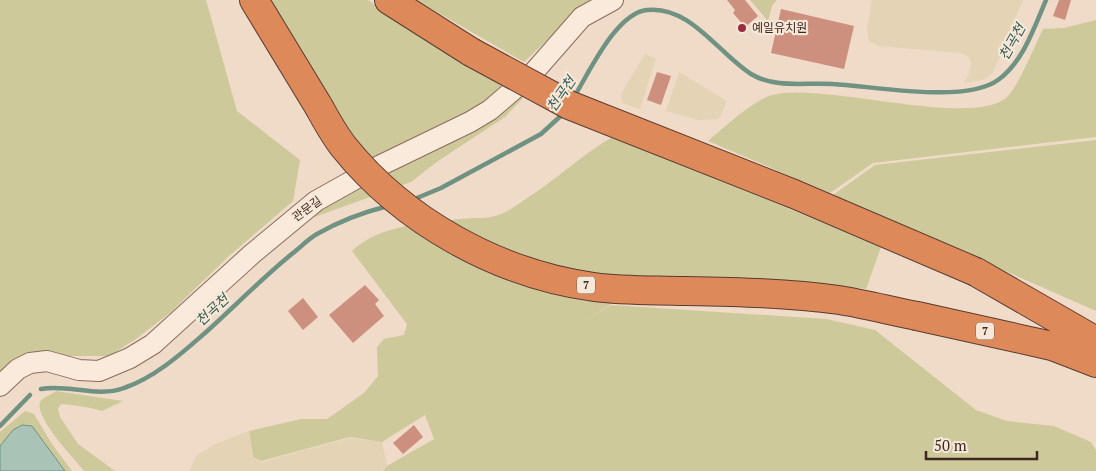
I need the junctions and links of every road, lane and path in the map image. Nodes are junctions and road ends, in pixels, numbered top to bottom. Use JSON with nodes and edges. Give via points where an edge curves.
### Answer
{"nodes":[{"id":1,"x":254,"y":0,"type":"edge"},
{"id":2,"x":389,"y":0,"type":"edge"},
{"id":3,"x":613,"y":0,"type":"edge"},
{"id":4,"x":1096,"y":341,"type":"edge"},
{"id":5,"x":1096,"y":363,"type":"edge"},
{"id":6,"x":0,"y":386,"type":"edge"}],
"edges":[{"from":1,"to":5,"type":"highway","number":"7","bridge":true,"via":[[342,145],[376,182],[411,212],[456,240],[500,261],[535,274],[594,287],[839,300],[1052,346]]},
{"from":2,"to":4,"type":"highway","bridge":true,"via":[[471,52],[570,105],[794,194],[976,272]]},
{"from":3,"to":6,"type":"street","name":"관문길","via":[[582,17],[533,73],[490,110],[316,201],[252,254],[154,344],[99,371],[79,370],[47,361],[30,363],[18,369]]}]}
